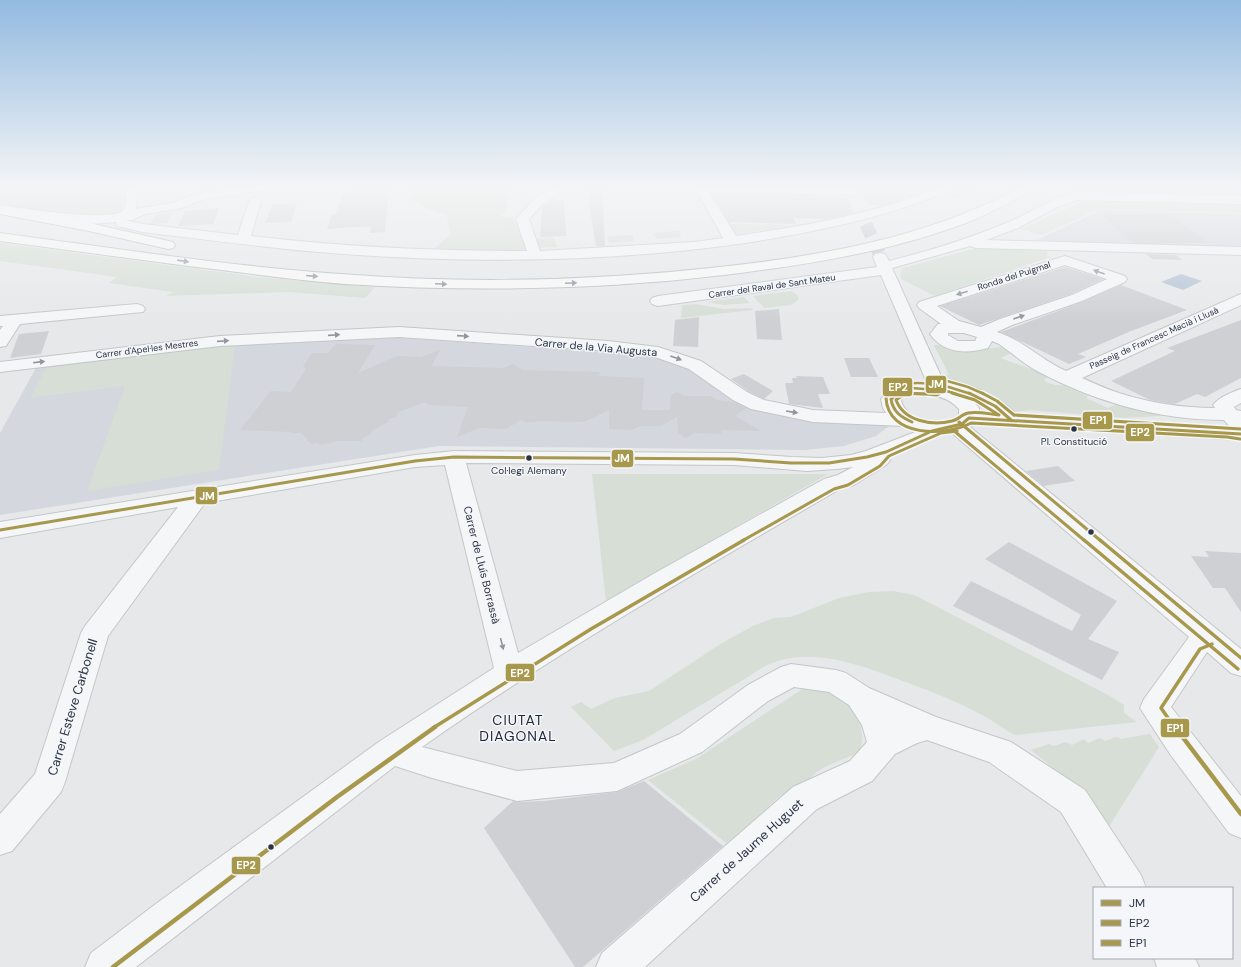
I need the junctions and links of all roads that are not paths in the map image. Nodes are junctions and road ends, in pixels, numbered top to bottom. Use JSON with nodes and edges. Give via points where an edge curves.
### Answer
{"nodes":[{"id":1,"x":23,"y":233,"type":"edge"},
{"id":2,"x":38,"y":233,"type":"edge"},
{"id":3,"x":116,"y":233,"type":"edge"},
{"id":4,"x":205,"y":233,"type":"edge"},
{"id":5,"x":245,"y":233,"type":"edge"},
{"id":6,"x":527,"y":233,"type":"edge"},
{"id":7,"x":727,"y":233,"type":"edge"},
{"id":8,"x":783,"y":233,"type":"edge"},
{"id":9,"x":924,"y":233,"type":"edge"},
{"id":10,"x":999,"y":233,"type":"edge"},
{"id":11,"x":243,"y":240,"type":"junction"},
{"id":12,"x":733,"y":241,"type":"junction"},
{"id":13,"x":985,"y":241,"type":"junction"},
{"id":14,"x":829,"y":242,"type":"dead end"},
{"id":15,"x":168,"y":245,"type":"junction"},
{"id":16,"x":184,"y":247,"type":"dead end"},
{"id":17,"x":1241,"y":251,"type":"edge"},
{"id":18,"x":535,"y":254,"type":"junction"},
{"id":19,"x":295,"y":261,"type":"dead end"},
{"id":20,"x":883,"y":263,"type":"junction"},
{"id":21,"x":1241,"y":298,"type":"edge"},
{"id":22,"x":658,"y":301,"type":"dead end"},
{"id":23,"x":137,"y":309,"type":"dead end"},
{"id":24,"x":7,"y":321,"type":"edge"},
{"id":25,"x":962,"y":328,"type":"junction"},
{"id":26,"x":986,"y":335,"type":"junction"},
{"id":27,"x":295,"y":337,"type":"joint"},
{"id":28,"x":0,"y":342,"type":"edge"},
{"id":29,"x":0,"y":367,"type":"edge"},
{"id":30,"x":1066,"y":378,"type":"junction"},
{"id":31,"x":936,"y":387,"type":"junction"},
{"id":32,"x":1241,"y":395,"type":"edge"},
{"id":33,"x":1011,"y":420,"type":"junction"},
{"id":34,"x":910,"y":421,"type":"junction"},
{"id":35,"x":1232,"y":423,"type":"edge"},
{"id":36,"x":955,"y":424,"type":"junction"},
{"id":37,"x":454,"y":457,"type":"junction"},
{"id":38,"x":734,"y":459,"type":"junction"},
{"id":39,"x":829,"y":474,"type":"junction"},
{"id":40,"x":199,"y":496,"type":"junction"},
{"id":41,"x":0,"y":530,"type":"edge"},
{"id":42,"x":1210,"y":639,"type":"junction"},
{"id":43,"x":1241,"y":665,"type":"edge"},
{"id":44,"x":509,"y":673,"type":"junction"},
{"id":45,"x":859,"y":696,"type":"junction"},
{"id":46,"x":927,"y":727,"type":"junction"},
{"id":47,"x":884,"y":745,"type":"junction"},
{"id":48,"x":391,"y":751,"type":"junction"},
{"id":49,"x":1241,"y":822,"type":"edge"},
{"id":50,"x":0,"y":839,"type":"edge"},
{"id":51,"x":1127,"y":887,"type":"edge"},
{"id":52,"x":105,"y":967,"type":"edge"},
{"id":53,"x":616,"y":967,"type":"edge"}],
"edges":[{"from":1,"to":9,"type":"highway","one_way":true,"via":[[237,268],[402,283],[497,285],[661,278],[720,272],[799,261]]},
{"from":2,"to":15,"type":"highway"},
{"from":3,"to":15,"type":"highway"},
{"from":4,"to":11,"type":"street"},
{"from":5,"to":11,"type":"street"},
{"from":6,"to":18,"type":"street"},
{"from":7,"to":12,"type":"street"},
{"from":8,"to":12,"type":"street"},
{"from":10,"to":13,"type":"street"},
{"from":11,"to":18,"type":"street","via":[[373,252],[447,255]]},
{"from":12,"to":18,"type":"street","via":[[622,252]]},
{"from":13,"to":17,"type":"street"},
{"from":13,"to":20,"type":"street","name":"Carrer del Raval de Sant Mateu"},
{"from":14,"to":19,"type":"highway","via":[[704,261],[543,272],[411,270]]},
{"from":15,"to":16,"type":"highway"},
{"from":20,"to":22,"type":"street","name":"Carrer del Raval de Sant Mateu"},
{"from":20,"to":31,"type":"street"},
{"from":21,"to":30,"type":"street","name":"Passeig de Francesc Macià i Llusà"},
{"from":23,"to":24,"type":"street"},
{"from":24,"to":28,"type":"street"},
{"from":25,"to":26,"type":"street","name":"Ronda del Puigmal"},
{"from":25,"to":26,"type":"street","via":[[944,328],[938,334],[942,340],[955,346],[971,347],[982,344]]},
{"from":26,"to":25,"type":"street","name":"Ronda del Puigmal","one_way":true,"via":[[988,330],[1006,322],[1077,298],[1120,279],[1065,260],[925,305]]},
{"from":26,"to":30,"type":"street","via":[[1005,340],[1044,368]]},
{"from":29,"to":27,"type":"street","name":"Carrer d'Apel·les Mestres","one_way":true,"via":[[220,341]]},
{"from":27,"to":34,"type":"street","name":"Carrer de la Via Augusta","one_way":true,"via":[[399,332],[608,346],[658,352],[695,366],[758,405],[813,416]]},
{"from":30,"to":35,"type":"street","via":[[1111,397]]},
{"from":31,"to":33,"type":"street","via":[[958,388],[978,396],[1002,410]]},
{"from":31,"to":34,"type":"street","via":[[912,388],[893,396],[892,408]]},
{"from":31,"to":36,"type":"street","via":[[963,401],[969,408]]},
{"from":32,"to":35,"type":"street","via":[[1223,404]]},
{"from":33,"to":35,"type":"street"},
{"from":33,"to":36,"type":"street","name":"Carrer de la Via Augusta"},
{"from":34,"to":36,"type":"street","name":"Carrer de la Via Augusta"},
{"from":34,"to":38,"type":"street","via":[[898,436],[857,450],[834,454]]},
{"from":36,"to":39,"type":"street","via":[[886,452],[878,462],[846,480]]},
{"from":36,"to":42,"type":"street"},
{"from":37,"to":38,"type":"street"},
{"from":37,"to":40,"type":"street"},
{"from":37,"to":44,"type":"street","name":"Carrer de Lluís Borrassà","one_way":true},
{"from":38,"to":39,"type":"street","via":[[768,462]]},
{"from":39,"to":44,"type":"street","via":[[688,565]]},
{"from":40,"to":41,"type":"street"},
{"from":40,"to":50,"type":"street","name":"Carrer Esteve Carbonell","via":[[95,633],[49,782]]},
{"from":42,"to":43,"type":"street"},
{"from":42,"to":49,"type":"street","via":[[1197,645],[1156,708],[1181,745]]},
{"from":44,"to":48,"type":"street"},
{"from":45,"to":46,"type":"street"},
{"from":45,"to":47,"type":"street","via":[[876,720]]},
{"from":45,"to":48,"type":"street","via":[[836,681],[792,675],[758,693],[691,743],[617,778],[517,786]]},
{"from":46,"to":47,"type":"street","name":"Carrer de Jaume Huguet","via":[[909,732]]},
{"from":46,"to":51,"type":"street","via":[[1000,752],[1073,801]]},
{"from":47,"to":53,"type":"street","name":"Carrer de Jaume Huguet","via":[[860,771],[805,798]]},
{"from":48,"to":52,"type":"street"}]}
